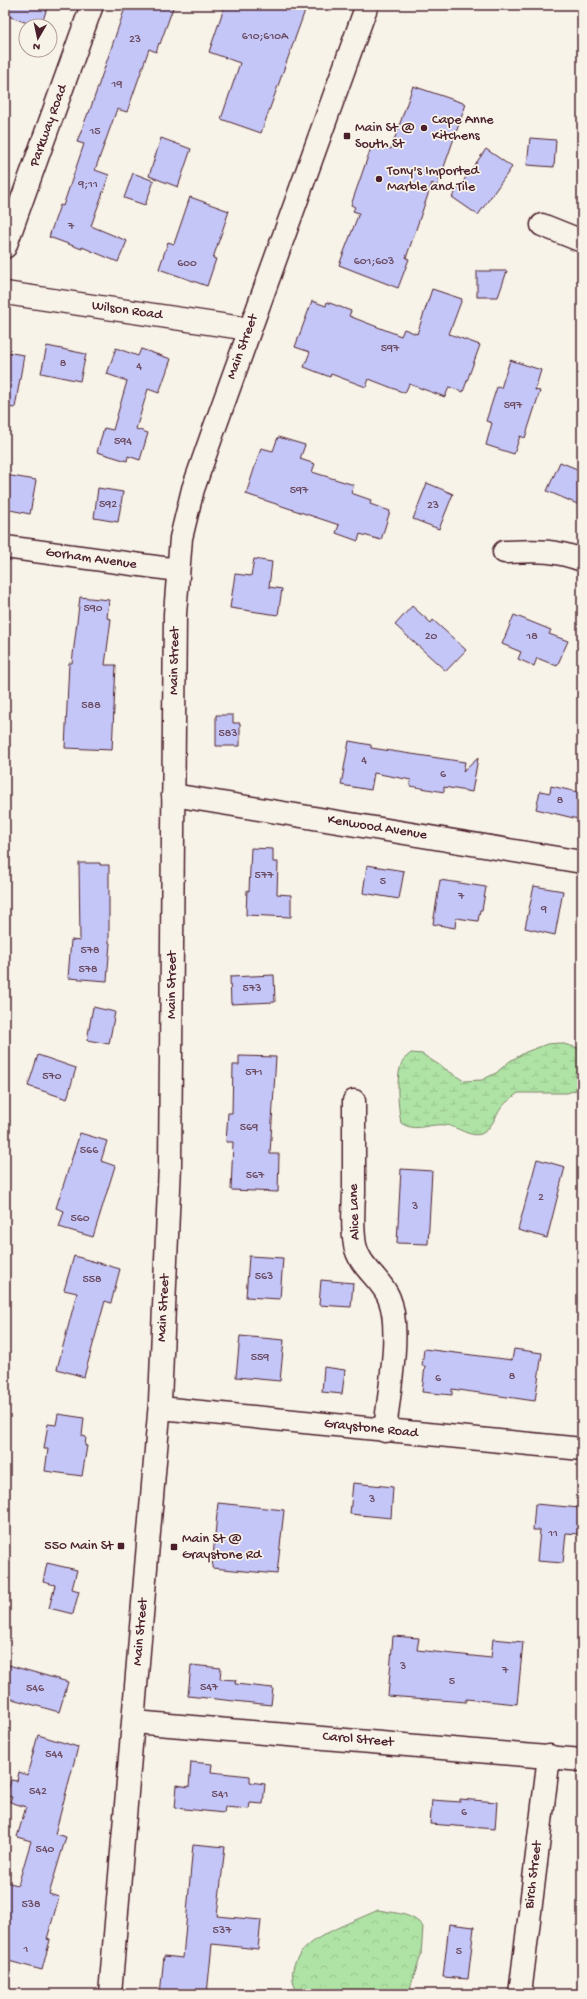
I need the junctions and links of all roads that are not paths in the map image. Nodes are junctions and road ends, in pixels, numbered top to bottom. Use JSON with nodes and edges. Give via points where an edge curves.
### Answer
{"nodes":[{"id":1,"x":92,"y":5,"type":"edge"},
{"id":2,"x":367,"y":5,"type":"edge"},
{"id":3,"x":542,"y":225,"type":"dead end"},
{"id":4,"x":582,"y":241,"type":"edge"},
{"id":5,"x":5,"y":247,"type":"edge"},
{"id":6,"x":5,"y":293,"type":"edge"},
{"id":7,"x":249,"y":329,"type":"junction"},
{"id":8,"x":5,"y":547,"type":"edge"},
{"id":9,"x":504,"y":552,"type":"dead end"},
{"id":10,"x":582,"y":560,"type":"edge"},
{"id":11,"x":178,"y":570,"type":"junction"},
{"id":12,"x":173,"y":795,"type":"junction"},
{"id":13,"x":582,"y":862,"type":"edge"},
{"id":14,"x":354,"y":1101,"type":"dead end"},
{"id":15,"x":160,"y":1408,"type":"junction"},
{"id":16,"x":385,"y":1431,"type":"junction"},
{"id":17,"x":582,"y":1449,"type":"edge"},
{"id":18,"x":134,"y":1722,"type":"junction"},
{"id":19,"x":549,"y":1756,"type":"junction"},
{"id":20,"x":582,"y":1760,"type":"edge"},
{"id":21,"x":110,"y":1994,"type":"edge"},
{"id":22,"x":520,"y":1994,"type":"edge"}],
"edges":[{"from":1,"to":5,"type":"street","name":"Parkway Road"},
{"from":2,"to":7,"type":"street","name":"Main Street"},
{"from":3,"to":4,"type":"street"},
{"from":6,"to":7,"type":"street","name":"Wilson Road"},
{"from":7,"to":11,"type":"street","name":"Main Street","via":[[193,489],[181,538]]},
{"from":8,"to":11,"type":"street","name":"Gorham Avenue"},
{"from":9,"to":10,"type":"street","via":[[562,552]]},
{"from":11,"to":12,"type":"street","name":"Main Street","via":[[175,614]]},
{"from":12,"to":13,"type":"street","name":"Kenwood Avenue"},
{"from":12,"to":15,"type":"street","name":"Main Street","via":[[170,1165]]},
{"from":14,"to":16,"type":"street","name":"Alice Lane","via":[[355,1247],[364,1265],[389,1297],[393,1314],[393,1348]]},
{"from":15,"to":16,"type":"street","name":"Graystone Road"},
{"from":15,"to":18,"type":"street","name":"Main Street"},
{"from":16,"to":17,"type":"street","name":"Graystone Road"},
{"from":18,"to":19,"type":"street","name":"Carol Street"},
{"from":18,"to":21,"type":"street","name":"Main Street"},
{"from":19,"to":20,"type":"street","name":"Carol Street"},
{"from":19,"to":22,"type":"street","name":"Birch Street"}]}
